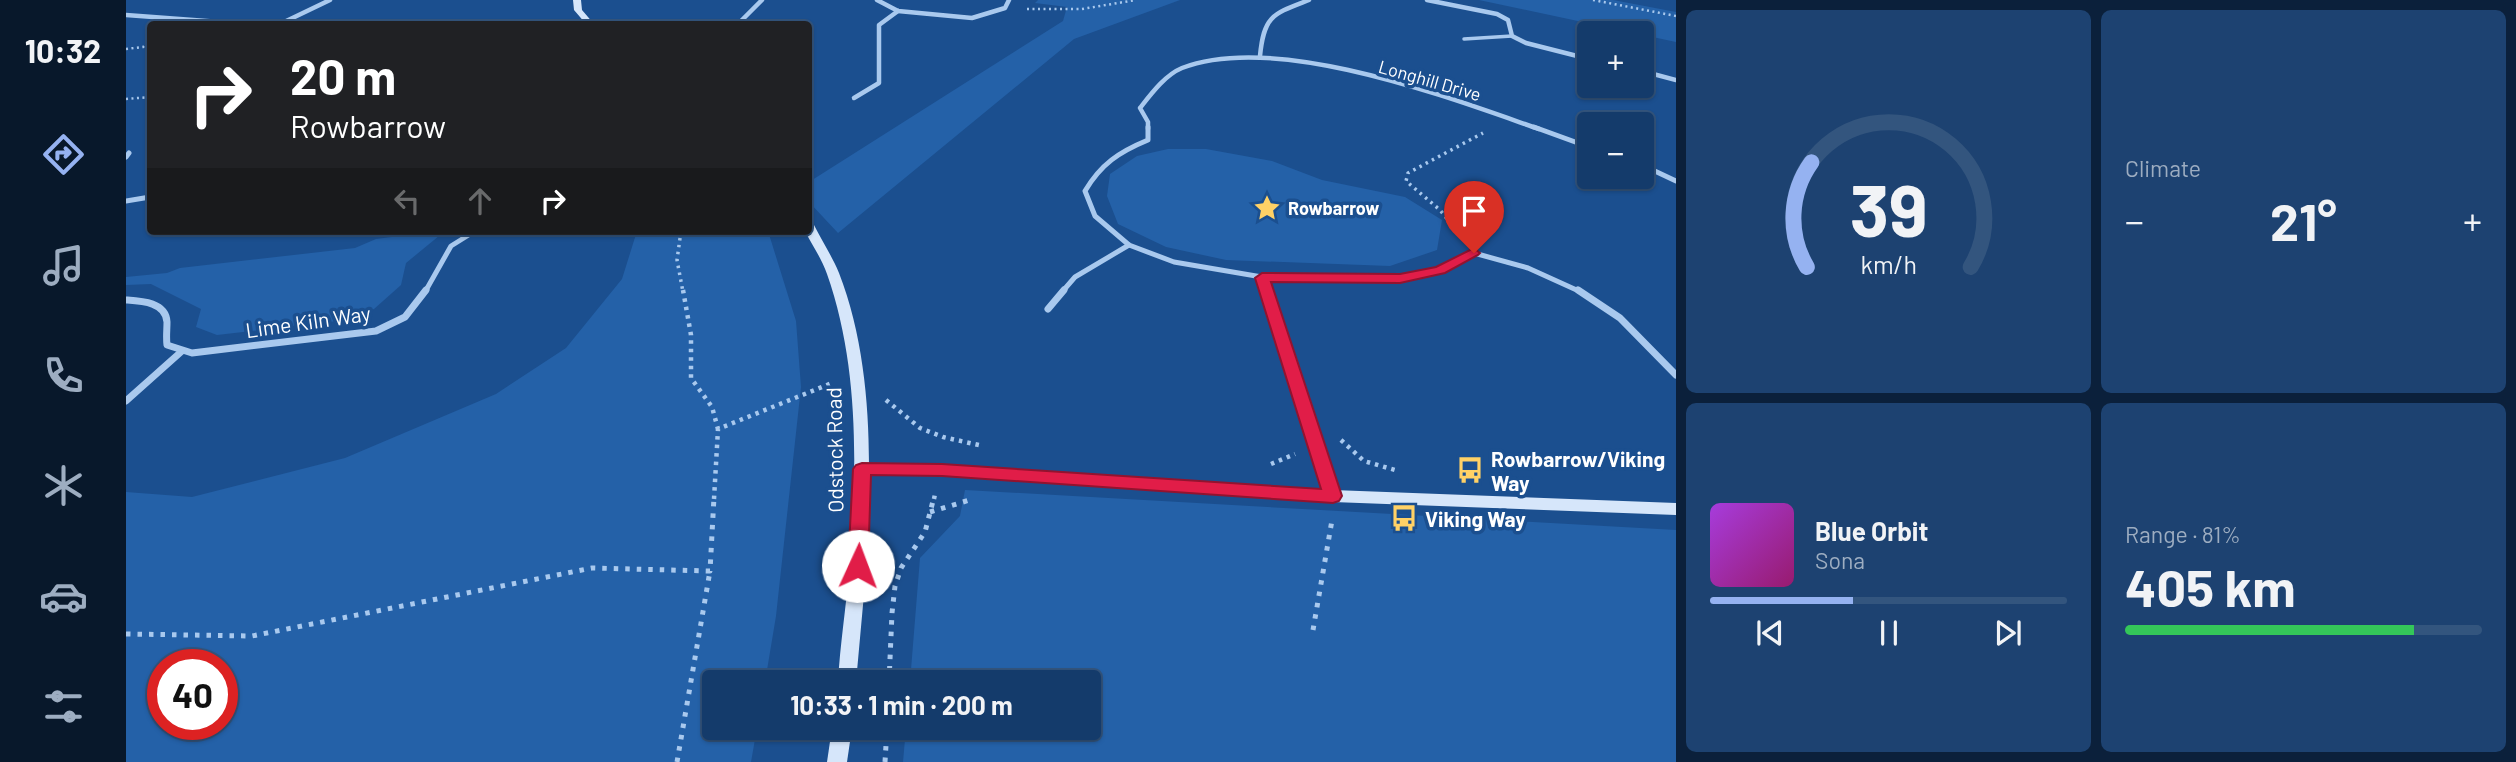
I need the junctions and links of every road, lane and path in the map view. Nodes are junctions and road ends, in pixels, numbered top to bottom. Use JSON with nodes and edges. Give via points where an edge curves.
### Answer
{"nodes":[{"id":1,"x":330,"y":0,"type":"edge"},
{"id":2,"x":577,"y":0,"type":"edge"},
{"id":3,"x":762,"y":0,"type":"edge"},
{"id":4,"x":877,"y":0,"type":"edge"},
{"id":5,"x":1009,"y":0,"type":"edge"},
{"id":6,"x":1136,"y":0,"type":"edge"},
{"id":7,"x":1309,"y":0,"type":"edge"},
{"id":8,"x":1427,"y":0,"type":"edge"},
{"id":9,"x":1593,"y":0,"type":"edge"},
{"id":10,"x":1005,"y":8,"type":"junction"},
{"id":11,"x":898,"y":11,"type":"junction"},
{"id":12,"x":126,"y":15,"type":"edge"},
{"id":13,"x":1676,"y":16,"type":"edge"},
{"id":14,"x":223,"y":21,"type":"edge"},
{"id":15,"x":286,"y":21,"type":"edge"},
{"id":16,"x":587,"y":21,"type":"edge"},
{"id":17,"x":741,"y":21,"type":"edge"},
{"id":18,"x":1512,"y":36,"type":"junction"},
{"id":19,"x":1464,"y":39,"type":"dead end"},
{"id":20,"x":147,"y":44,"type":"edge"},
{"id":21,"x":126,"y":49,"type":"edge"},
{"id":22,"x":1577,"y":55,"type":"edge"},
{"id":23,"x":1260,"y":57,"type":"junction"},
{"id":24,"x":1654,"y":74,"type":"edge"},
{"id":25,"x":1676,"y":80,"type":"edge"},
{"id":26,"x":147,"y":97,"type":"edge"},
{"id":27,"x":854,"y":97,"type":"dead end"},
{"id":28,"x":126,"y":99,"type":"edge"},
{"id":29,"x":1509,"y":118,"type":"junction"},
{"id":30,"x":1577,"y":143,"type":"edge"},
{"id":31,"x":1654,"y":171,"type":"edge"},
{"id":32,"x":1676,"y":181,"type":"edge"},
{"id":33,"x":147,"y":198,"type":"edge"},
{"id":34,"x":126,"y":201,"type":"edge"},
{"id":35,"x":812,"y":233,"type":"edge"},
{"id":36,"x":468,"y":235,"type":"edge"},
{"id":37,"x":680,"y":235,"type":"edge"},
{"id":38,"x":1129,"y":245,"type":"junction"},
{"id":39,"x":1474,"y":253,"type":"junction"},
{"id":40,"x":1262,"y":278,"type":"junction"},
{"id":41,"x":126,"y":299,"type":"edge"},
{"id":42,"x":1048,"y":309,"type":"dead end"},
{"id":43,"x":182,"y":351,"type":"junction"},
{"id":44,"x":1676,"y":375,"type":"edge"},
{"id":45,"x":857,"y":379,"type":"junction"},
{"id":46,"x":126,"y":401,"type":"edge"},
{"id":47,"x":1309,"y":427,"type":"junction"},
{"id":48,"x":718,"y":429,"type":"junction"},
{"id":49,"x":989,"y":447,"type":"dead end"},
{"id":50,"x":1259,"y":464,"type":"dead end"},
{"id":51,"x":862,"y":469,"type":"junction"},
{"id":52,"x":1405,"y":470,"type":"dead end"},
{"id":53,"x":1334,"y":501,"type":"junction"},
{"id":54,"x":1676,"y":509,"type":"edge"},
{"id":55,"x":930,"y":512,"type":"dead end"},
{"id":56,"x":710,"y":571,"type":"junction"},
{"id":57,"x":1313,"y":630,"type":"dead end"},
{"id":58,"x":126,"y":634,"type":"edge"},
{"id":59,"x":848,"y":670,"type":"edge"},
{"id":60,"x":890,"y":670,"type":"edge"},
{"id":61,"x":840,"y":740,"type":"edge"},
{"id":62,"x":886,"y":740,"type":"edge"},
{"id":63,"x":677,"y":762,"type":"edge"},
{"id":64,"x":837,"y":762,"type":"edge"},
{"id":65,"x":885,"y":762,"type":"edge"}],
"edges":[{"from":1,"to":15,"type":"street"},
{"from":2,"to":16,"type":"street","via":[[578,10]]},
{"from":3,"to":17,"type":"street"},
{"from":4,"to":11,"type":"street"},
{"from":5,"to":10,"type":"street"},
{"from":6,"to":10,"type":"path","via":[[1064,11]]},
{"from":7,"to":23,"type":"street","via":[[1269,18],[1262,27]]},
{"from":8,"to":18,"type":"street","via":[[1497,14],[1508,20]]},
{"from":9,"to":13,"type":"path"},
{"from":10,"to":11,"type":"street","via":[[972,18]]},
{"from":11,"to":27,"type":"street","via":[[879,25],[879,83]]},
{"from":12,"to":14,"type":"street"},
{"from":18,"to":19,"type":"lane"},
{"from":18,"to":22,"type":"street"},
{"from":20,"to":21,"type":"path"},
{"from":23,"to":29,"type":"street","name":"Longhill Drive","via":[[1382,80]]},
{"from":23,"to":38,"type":"street","via":[[1231,56],[1180,69],[1140,108],[1148,122],[1148,140],[1099,167],[1085,191],[1095,216]]},
{"from":24,"to":25,"type":"street"},
{"from":26,"to":28,"type":"path"},
{"from":29,"to":30,"type":"street","name":"Longhill Drive"},
{"from":29,"to":39,"type":"path","via":[[1408,173],[1406,181],[1440,210]]},
{"from":31,"to":32,"type":"street"},
{"from":33,"to":34,"type":"street"},
{"from":35,"to":45,"type":"street","name":"Odstock Road","via":[[830,267]]},
{"from":36,"to":43,"type":"street","name":"Lime Kiln Way","via":[[444,253],[413,310],[388,327],[205,353]]},
{"from":37,"to":48,"type":"path","via":[[677,260],[691,335],[691,378],[712,407]]},
{"from":38,"to":40,"type":"street","via":[[1174,262]]},
{"from":38,"to":42,"type":"street","via":[[1075,277]]},
{"from":39,"to":40,"type":"street","via":[[1440,270],[1400,278]]},
{"from":39,"to":44,"type":"street","via":[[1510,261],[1560,281],[1612,312]]},
{"from":40,"to":47,"type":"street"},
{"from":41,"to":43,"type":"street","via":[[163,310],[167,345]]},
{"from":43,"to":46,"type":"street"},
{"from":45,"to":48,"type":"path"},
{"from":45,"to":49,"type":"path","via":[[918,427]]},
{"from":45,"to":51,"type":"street","name":"Odstock Road"},
{"from":47,"to":50,"type":"path","via":[[1293,428],[1299,453]]},
{"from":47,"to":52,"type":"path","via":[[1333,429],[1350,453],[1371,464]]},
{"from":47,"to":53,"type":"street"},
{"from":48,"to":56,"type":"path"},
{"from":51,"to":53,"type":"street","via":[[942,470]]},
{"from":51,"to":59,"type":"street","name":"Odstock Road"},
{"from":53,"to":54,"type":"street"},
{"from":53,"to":57,"type":"path"},
{"from":55,"to":60,"type":"path","via":[[921,541],[899,573]]},
{"from":56,"to":58,"type":"path","via":[[592,568],[252,636]]},
{"from":56,"to":63,"type":"path"},
{"from":61,"to":64,"type":"street"},
{"from":62,"to":65,"type":"path"}]}
